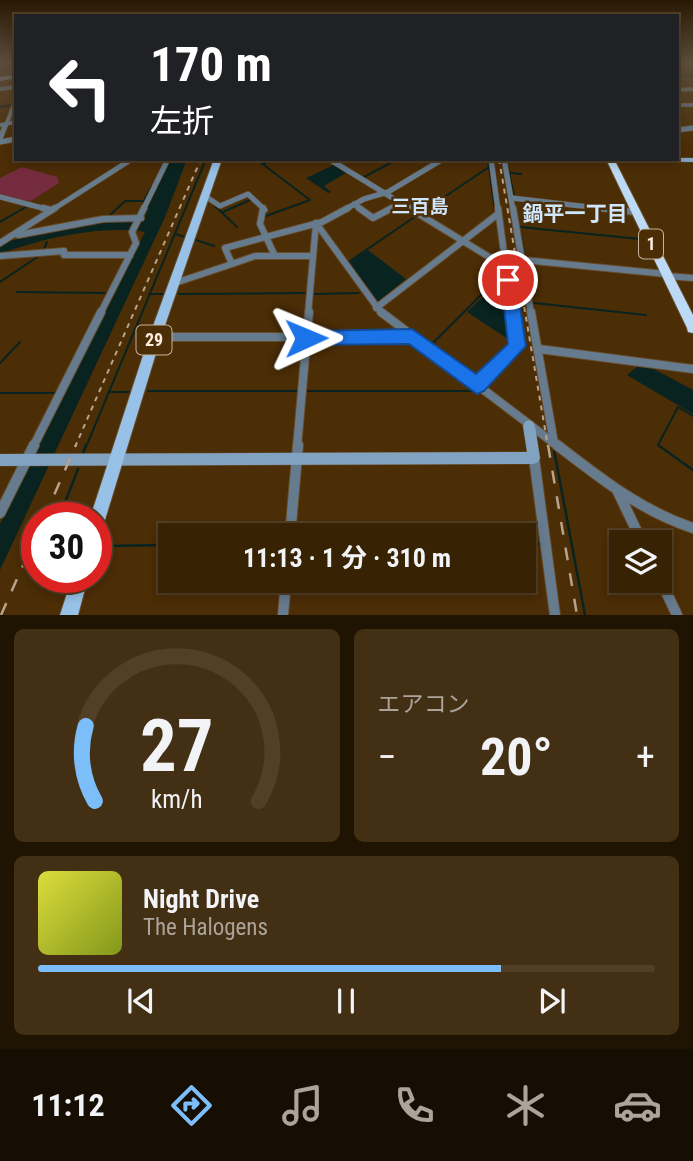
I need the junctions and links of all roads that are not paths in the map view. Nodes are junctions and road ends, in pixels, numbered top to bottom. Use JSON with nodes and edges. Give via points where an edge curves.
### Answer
{"nodes":[{"id":1,"x":14,"y":105,"type":"edge"},
{"id":2,"x":8,"y":124,"type":"edge"},
{"id":3,"x":1,"y":141,"type":"edge"},
{"id":4,"x":126,"y":161,"type":"edge"},
{"id":5,"x":168,"y":161,"type":"edge"},
{"id":6,"x":217,"y":161,"type":"edge"},
{"id":7,"x":332,"y":161,"type":"edge"},
{"id":8,"x":440,"y":161,"type":"edge"},
{"id":9,"x":491,"y":161,"type":"edge"},
{"id":10,"x":504,"y":161,"type":"edge"},
{"id":11,"x":611,"y":161,"type":"edge"},
{"id":12,"x":385,"y":193,"type":"junction"},
{"id":13,"x":205,"y":196,"type":"junction"},
{"id":14,"x":0,"y":197,"type":"edge"},
{"id":15,"x":512,"y":198,"type":"junction"},
{"id":16,"x":401,"y":203,"type":"junction"},
{"id":17,"x":354,"y":204,"type":"junction"},
{"id":18,"x":51,"y":210,"type":"junction"},
{"id":19,"x":635,"y":212,"type":"junction"},
{"id":20,"x":498,"y":214,"type":"junction"},
{"id":21,"x":141,"y":218,"type":"junction"},
{"id":22,"x":316,"y":223,"type":"junction"},
{"id":23,"x":267,"y":236,"type":"junction"},
{"id":24,"x":9,"y":238,"type":"junction"},
{"id":25,"x":461,"y":240,"type":"junction"},
{"id":26,"x":1,"y":243,"type":"edge"},
{"id":27,"x":130,"y":255,"type":"junction"},
{"id":28,"x":0,"y":256,"type":"edge"},
{"id":29,"x":275,"y":256,"type":"junction"},
{"id":30,"x":312,"y":256,"type":"junction"},
{"id":31,"x":505,"y":258,"type":"junction"},
{"id":32,"x":523,"y":260,"type":"junction"},
{"id":33,"x":232,"y":264,"type":"junction"},
{"id":34,"x":666,"y":275,"type":"junction"},
{"id":35,"x":693,"y":278,"type":"edge"},
{"id":36,"x":175,"y":283,"type":"junction"},
{"id":37,"x":376,"y":308,"type":"junction"},
{"id":38,"x":693,"y":328,"type":"edge"},
{"id":39,"x":155,"y":337,"type":"junction"},
{"id":40,"x":412,"y":337,"type":"junction"},
{"id":41,"x":306,"y":338,"type":"junction"},
{"id":42,"x":539,"y":349,"type":"junction"},
{"id":43,"x":693,"y":369,"type":"edge"},
{"id":44,"x":477,"y":385,"type":"junction"},
{"id":45,"x":529,"y":426,"type":"junction"},
{"id":46,"x":554,"y":443,"type":"junction"},
{"id":47,"x":296,"y":458,"type":"junction"},
{"id":48,"x":534,"y":458,"type":"junction"},
{"id":49,"x":115,"y":459,"type":"junction"},
{"id":50,"x":0,"y":460,"type":"edge"},
{"id":51,"x":30,"y":460,"type":"junction"},
{"id":52,"x":618,"y":491,"type":"junction"},
{"id":53,"x":102,"y":502,"type":"edge"},
{"id":54,"x":0,"y":513,"type":"edge"},
{"id":55,"x":291,"y":523,"type":"edge"},
{"id":56,"x":693,"y":528,"type":"edge"},
{"id":57,"x":636,"y":530,"type":"edge"},
{"id":58,"x":76,"y":593,"type":"edge"},
{"id":59,"x":285,"y":593,"type":"edge"},
{"id":60,"x":667,"y":593,"type":"edge"},
{"id":61,"x":69,"y":615,"type":"edge"},
{"id":62,"x":283,"y":615,"type":"edge"},
{"id":63,"x":555,"y":615,"type":"edge"},
{"id":64,"x":677,"y":615,"type":"edge"}],
"edges":[{"from":1,"to":2,"type":"street"},
{"from":2,"to":3,"type":"street"},
{"from":4,"to":18,"type":"street"},
{"from":5,"to":21,"type":"street"},
{"from":6,"to":13,"type":"main road","number":"29"},
{"from":7,"to":12,"type":"street"},
{"from":8,"to":12,"type":"street"},
{"from":9,"to":20,"type":"street"},
{"from":10,"to":15,"type":"street"},
{"from":11,"to":19,"type":"highway","number":"1"},
{"from":12,"to":16,"type":"street"},
{"from":12,"to":17,"type":"street"},
{"from":13,"to":23,"type":"street","via":[[220,206],[248,194],[265,210],[260,224]]},
{"from":13,"to":36,"type":"main road","number":"29"},
{"from":14,"to":18,"type":"street"},
{"from":15,"to":19,"type":"street"},
{"from":15,"to":32,"type":"street"},
{"from":16,"to":17,"type":"street","via":[[373,218]]},
{"from":16,"to":25,"type":"street"},
{"from":17,"to":22,"type":"street"},
{"from":18,"to":24,"type":"street"},
{"from":19,"to":34,"type":"highway","number":"1"},
{"from":20,"to":25,"type":"street"},
{"from":20,"to":31,"type":"street"},
{"from":21,"to":24,"type":"street","via":[[103,219]]},
{"from":21,"to":27,"type":"street","via":[[133,232],[136,243]]},
{"from":22,"to":23,"type":"street"},
{"from":22,"to":30,"type":"street"},
{"from":22,"to":37,"type":"street"},
{"from":23,"to":29,"type":"street"},
{"from":23,"to":33,"type":"street","via":[[225,248]]},
{"from":24,"to":26,"type":"street"},
{"from":25,"to":31,"type":"street","via":[[489,257]]},
{"from":25,"to":37,"type":"street"},
{"from":27,"to":28,"type":"street","via":[[64,255],[64,251]]},
{"from":27,"to":51,"type":"street"},
{"from":29,"to":30,"type":"street"},
{"from":29,"to":33,"type":"street","via":[[255,256]]},
{"from":30,"to":41,"type":"street"},
{"from":31,"to":44,"type":"street","via":[[517,346]]},
{"from":32,"to":34,"type":"street"},
{"from":32,"to":42,"type":"street"},
{"from":33,"to":36,"type":"street"},
{"from":34,"to":35,"type":"street"},
{"from":34,"to":38,"type":"highway","number":"1"},
{"from":36,"to":39,"type":"main road","number":"29"},
{"from":37,"to":40,"type":"street"},
{"from":39,"to":41,"type":"street"},
{"from":39,"to":49,"type":"main road","number":"29"},
{"from":40,"to":41,"type":"street"},
{"from":40,"to":44,"type":"street"},
{"from":41,"to":47,"type":"street"},
{"from":42,"to":43,"type":"street"},
{"from":42,"to":46,"type":"street"},
{"from":44,"to":45,"type":"street"},
{"from":45,"to":46,"type":"street"},
{"from":45,"to":48,"type":"street"},
{"from":46,"to":52,"type":"street"},
{"from":47,"to":48,"type":"street"},
{"from":47,"to":49,"type":"street"},
{"from":47,"to":55,"type":"street"},
{"from":48,"to":63,"type":"street"},
{"from":49,"to":51,"type":"street"},
{"from":49,"to":53,"type":"main road","number":"29"},
{"from":50,"to":51,"type":"street"},
{"from":51,"to":54,"type":"street"},
{"from":52,"to":56,"type":"street","via":[[662,519]]},
{"from":52,"to":57,"type":"street"},
{"from":58,"to":61,"type":"main road"},
{"from":59,"to":62,"type":"street"},
{"from":60,"to":64,"type":"street"}]}
